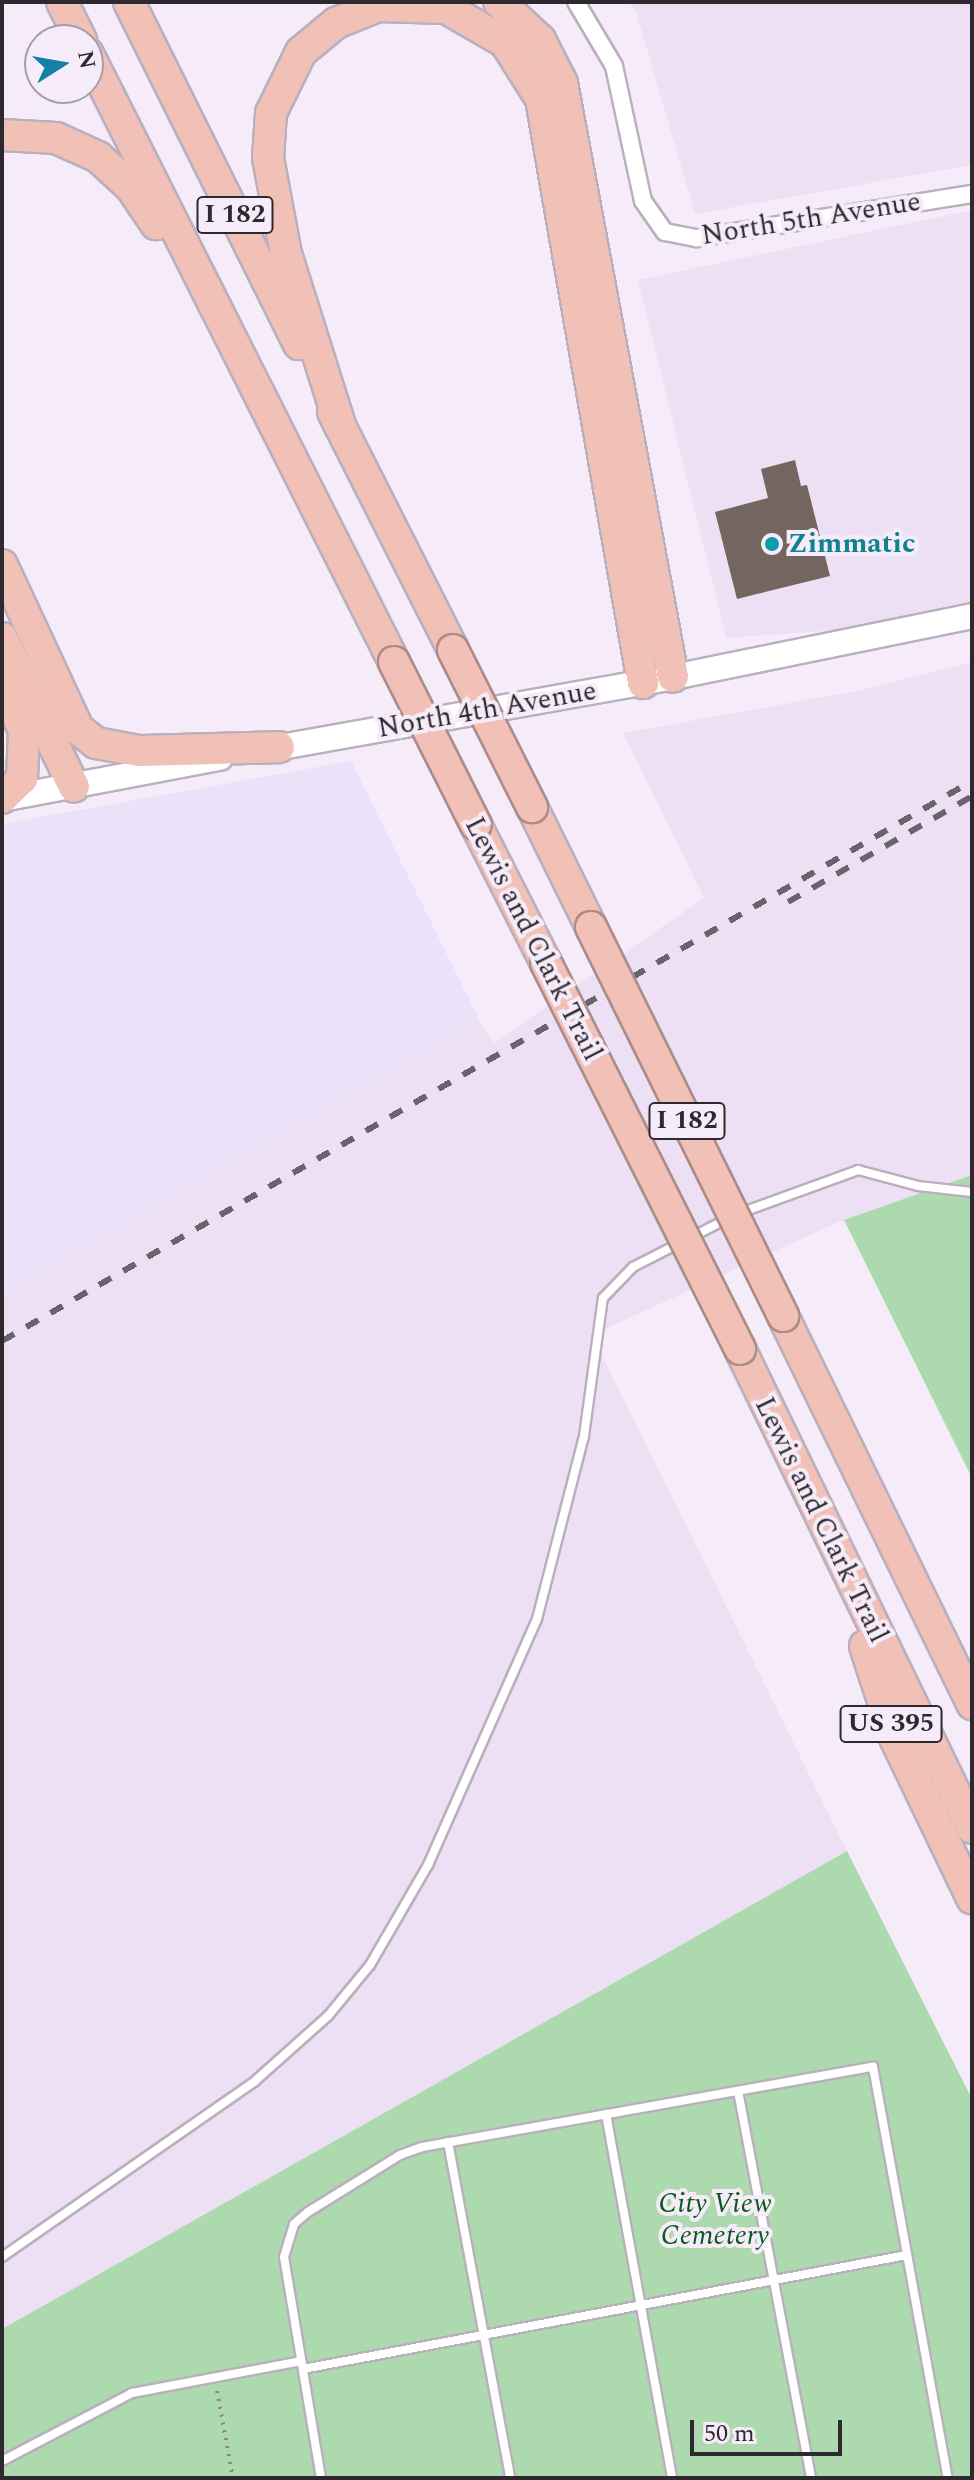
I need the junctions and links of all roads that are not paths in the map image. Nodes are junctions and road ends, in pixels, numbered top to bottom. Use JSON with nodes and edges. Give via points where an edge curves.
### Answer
{"nodes":[{"id":1,"x":62,"y":2,"type":"edge"},
{"id":2,"x":129,"y":2,"type":"edge"},
{"id":3,"x":499,"y":2,"type":"edge"},
{"id":4,"x":576,"y":2,"type":"edge"},
{"id":5,"x":73,"y":24,"type":"edge"},
{"id":6,"x":104,"y":86,"type":"edge"},
{"id":7,"x":2,"y":135,"type":"edge"},
{"id":8,"x":972,"y":194,"type":"edge"},
{"id":9,"x":225,"y":325,"type":"junction"},
{"id":10,"x":341,"y":428,"type":"junction"},
{"id":11,"x":2,"y":565,"type":"edge"},
{"id":12,"x":972,"y":616,"type":"edge"},
{"id":13,"x":2,"y":638,"type":"edge"},
{"id":14,"x":673,"y":677,"type":"junction"},
{"id":15,"x":2,"y":679,"type":"edge"},
{"id":16,"x":643,"y":683,"type":"junction"},
{"id":17,"x":78,"y":729,"type":"junction"},
{"id":18,"x":279,"y":747,"type":"junction"},
{"id":19,"x":74,"y":787,"type":"junction"},
{"id":20,"x":2,"y":798,"type":"edge"},
{"id":21,"x":972,"y":1192,"type":"edge"},
{"id":22,"x":830,"y":1542,"type":"junction"},
{"id":23,"x":972,"y":1704,"type":"edge"},
{"id":24,"x":972,"y":1828,"type":"edge"},
{"id":25,"x":972,"y":1898,"type":"edge"},
{"id":26,"x":738,"y":2091,"type":"junction"},
{"id":27,"x":606,"y":2114,"type":"junction"},
{"id":28,"x":448,"y":2142,"type":"junction"},
{"id":29,"x":907,"y":2255,"type":"junction"},
{"id":30,"x":2,"y":2257,"type":"edge"},
{"id":31,"x":774,"y":2280,"type":"junction"},
{"id":32,"x":640,"y":2305,"type":"junction"},
{"id":33,"x":484,"y":2335,"type":"junction"},
{"id":34,"x":302,"y":2365,"type":"junction"},
{"id":35,"x":2,"y":2461,"type":"edge"},
{"id":36,"x":321,"y":2478,"type":"edge"},
{"id":37,"x":510,"y":2478,"type":"edge"},
{"id":38,"x":672,"y":2478,"type":"edge"},
{"id":39,"x":811,"y":2478,"type":"edge"},
{"id":40,"x":948,"y":2478,"type":"edge"}],
"edges":[{"from":1,"to":5,"type":"highway"},
{"from":2,"to":10,"type":"highway","name":"Lewis and Clark Trail","number":"I 182"},
{"from":3,"to":14,"type":"highway","via":[[540,40],[562,83]]},
{"from":4,"to":8,"type":"street","name":"North 5th Avenue","via":[[602,40],[619,85],[647,214],[677,237]]},
{"from":6,"to":9,"type":"highway","name":"Lewis and Clark Trail","number":"I 182"},
{"from":7,"to":9,"type":"highway","via":[[56,138],[116,171]]},
{"from":9,"to":22,"type":"highway","name":"Lewis and Clark Trail","number":"I 182","bridge":true,"via":[[740,1349]]},
{"from":10,"to":16,"type":"highway","via":[[286,254],[268,158],[271,113],[301,52],[336,23],[389,5],[446,8],[505,42],[541,99]]},
{"from":10,"to":23,"type":"highway","name":"Lewis and Clark Trail","number":"I 182","bridge":true},
{"from":11,"to":17,"type":"highway"},
{"from":12,"to":14,"type":"main road","name":"North 4th Avenue"},
{"from":13,"to":19,"type":"highway"},
{"from":14,"to":16,"type":"main road","name":"North 4th Avenue"},
{"from":15,"to":20,"type":"highway","via":[[24,731],[22,779]]},
{"from":16,"to":18,"type":"main road","name":"North 4th Avenue"},
{"from":17,"to":18,"type":"highway","via":[[96,743],[139,751]]},
{"from":17,"to":19,"type":"highway"},
{"from":18,"to":19,"type":"main road","name":"North 4th Avenue"},
{"from":19,"to":20,"type":"main road","name":"North 4th Avenue"},
{"from":21,"to":30,"type":"lane","via":[[918,1186],[866,1170],[844,1172],[705,1229],[614,1282],[601,1305],[581,1449],[537,1619],[447,1823],[390,1934],[328,2016],[255,2081]]},
{"from":22,"to":24,"type":"highway","name":"Lewis and Clark Trail","number":"I 182"},
{"from":22,"to":25,"type":"highway","number":"US 395","via":[[895,1738]]},
{"from":26,"to":27,"type":"lane"},
{"from":26,"to":29,"type":"lane","via":[[873,2067]]},
{"from":26,"to":31,"type":"lane"},
{"from":27,"to":28,"type":"lane"},
{"from":27,"to":32,"type":"lane"},
{"from":28,"to":33,"type":"lane"},
{"from":28,"to":34,"type":"lane","via":[[400,2155],[294,2224],[284,2257]]},
{"from":29,"to":31,"type":"lane"},
{"from":29,"to":40,"type":"lane"},
{"from":31,"to":32,"type":"lane"},
{"from":31,"to":39,"type":"lane"},
{"from":32,"to":33,"type":"lane"},
{"from":32,"to":38,"type":"lane"},
{"from":33,"to":34,"type":"lane"},
{"from":33,"to":37,"type":"lane"},
{"from":34,"to":35,"type":"lane","via":[[132,2393]]},
{"from":34,"to":36,"type":"lane"}]}
